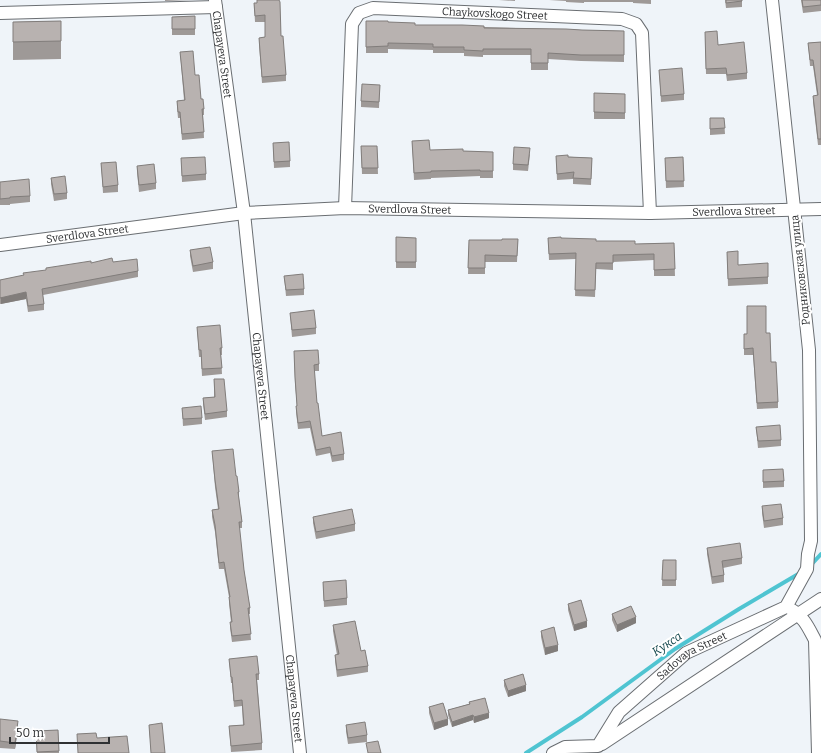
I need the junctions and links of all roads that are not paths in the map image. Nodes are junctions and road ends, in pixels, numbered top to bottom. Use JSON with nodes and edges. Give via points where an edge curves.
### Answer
{"nodes":[{"id":1,"x":772,"y":0,"type":"edge"},
{"id":2,"x":216,"y":4,"type":"edge"},
{"id":3,"x":0,"y":13,"type":"edge"},
{"id":4,"x":345,"y":208,"type":"junction"},
{"id":5,"x":821,"y":209,"type":"edge"},
{"id":6,"x":794,"y":210,"type":"junction"},
{"id":7,"x":244,"y":213,"type":"junction"},
{"id":8,"x":650,"y":213,"type":"junction"},
{"id":9,"x":0,"y":245,"type":"edge"},
{"id":10,"x":821,"y":599,"type":"edge"},
{"id":11,"x":786,"y":607,"type":"junction"},
{"id":12,"x":798,"y":614,"type":"junction"},
{"id":13,"x":599,"y":749,"type":"edge"},
{"id":14,"x":300,"y":753,"type":"edge"},
{"id":15,"x":553,"y":753,"type":"edge"},
{"id":16,"x":818,"y":753,"type":"edge"}],
"edges":[{"from":1,"to":6,"type":"street","name":"Родниковская улица"},
{"from":2,"to":3,"type":"street"},
{"from":2,"to":7,"type":"street","name":"Chapayeva Street"},
{"from":4,"to":7,"type":"street","name":"Sverdlova Street"},
{"from":4,"to":8,"type":"street","name":"Sverdlova Street"},
{"from":4,"to":8,"type":"street","name":"Chaykovskogo Street","via":[[352,24],[358,13],[373,8],[622,19],[636,24],[642,33]]},
{"from":5,"to":6,"type":"street","name":"Sverdlova Street"},
{"from":6,"to":8,"type":"street","name":"Sverdlova Street"},
{"from":6,"to":11,"type":"street","name":"Родниковская улица","via":[[808,350],[811,541],[807,569]]},
{"from":7,"to":9,"type":"street","name":"Sverdlova Street"},
{"from":7,"to":14,"type":"street","name":"Chapayeva Street"},
{"from":10,"to":12,"type":"street"},
{"from":11,"to":12,"type":"street"},
{"from":11,"to":13,"type":"street","name":"Sadovaya Street","via":[[686,653],[619,712]]},
{"from":12,"to":13,"type":"street"},
{"from":12,"to":16,"type":"street","via":[[815,640]]},
{"from":13,"to":15,"type":"street","via":[[565,747]]}]}
